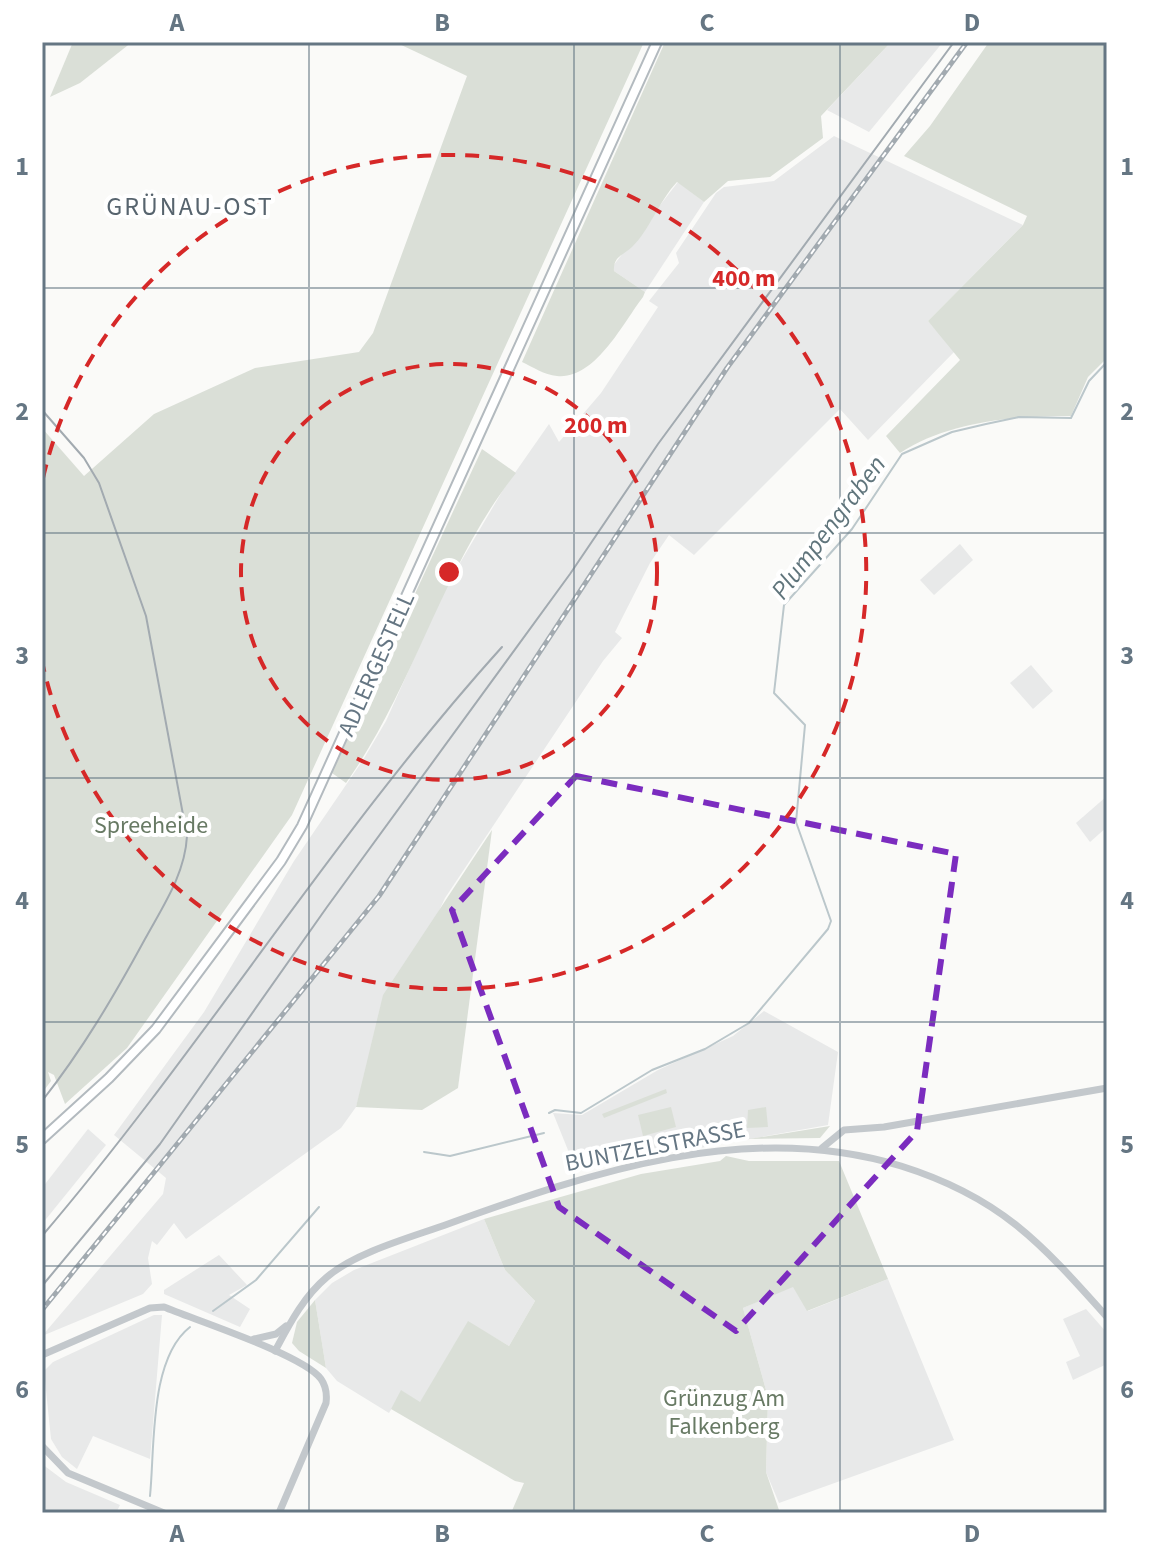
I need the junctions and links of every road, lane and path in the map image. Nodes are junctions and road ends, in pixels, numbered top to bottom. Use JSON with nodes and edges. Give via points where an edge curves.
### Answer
{"nodes":[{"id":1,"x":657,"y":42,"type":"edge"},
{"id":2,"x":1107,"y":1088,"type":"edge"},
{"id":3,"x":42,"y":1139,"type":"edge"},
{"id":4,"x":822,"y":1148,"type":"junction"},
{"id":5,"x":1107,"y":1317,"type":"edge"},
{"id":6,"x":290,"y":1322,"type":"junction"},
{"id":7,"x":248,"y":1339,"type":"junction"},
{"id":8,"x":275,"y":1351,"type":"junction"},
{"id":9,"x":42,"y":1355,"type":"edge"},
{"id":10,"x":42,"y":1446,"type":"edge"},
{"id":11,"x":164,"y":1513,"type":"edge"},
{"id":12,"x":279,"y":1513,"type":"edge"}],
"edges":[{"from":1,"to":3,"type":"main road","name":"ADLERGESTELL","via":[[302,826],[156,1029]]},
{"from":2,"to":4,"type":"street","via":[[847,1130]]},
{"from":4,"to":5,"type":"street","name":"BUNTZELSTRASSE","via":[[914,1171],[1003,1213],[1043,1247]]},
{"from":4,"to":6,"type":"street","name":"BUNTZELSTRASSE","via":[[723,1150],[565,1183],[402,1241],[338,1270]]},
{"from":6,"to":7,"type":"street","name":"BUNTZELSTRASSE","via":[[266,1338]]},
{"from":6,"to":8,"type":"street","name":"BUNTZELSTRASSE"},
{"from":7,"to":8,"type":"street"},
{"from":7,"to":9,"type":"street","via":[[158,1307]]},
{"from":8,"to":12,"type":"street","via":[[314,1373],[323,1383],[326,1403]]},
{"from":10,"to":11,"type":"street","via":[[68,1473]]}]}
